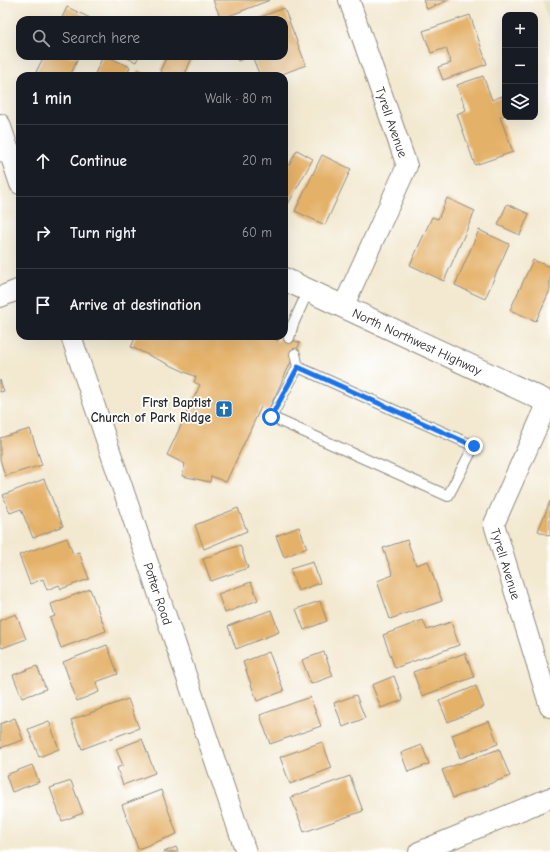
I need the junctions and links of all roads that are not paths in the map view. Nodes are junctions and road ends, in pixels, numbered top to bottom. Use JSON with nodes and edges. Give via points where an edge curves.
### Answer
{"nodes":[{"id":1,"x":349,"y":0,"type":"edge"},
{"id":2,"x":0,"y":124,"type":"edge"},
{"id":3,"x":10,"y":154,"type":"edge"},
{"id":4,"x":16,"y":172,"type":"edge"},
{"id":5,"x":288,"y":282,"type":"edge"},
{"id":6,"x":16,"y":291,"type":"edge"},
{"id":7,"x":308,"y":291,"type":"junction"},
{"id":8,"x":0,"y":297,"type":"edge"},
{"id":9,"x":344,"y":307,"type":"junction"},
{"id":10,"x":290,"y":338,"type":"dead end"},
{"id":11,"x":72,"y":340,"type":"edge"},
{"id":12,"x":295,"y":354,"type":"dead end"},
{"id":13,"x":298,"y":367,"type":"junction"},
{"id":14,"x":549,"y":403,"type":"edge"},
{"id":15,"x":550,"y":707,"type":"edge"},
{"id":16,"x":550,"y":798,"type":"edge"},
{"id":17,"x":246,"y":852,"type":"edge"},
{"id":18,"x":419,"y":852,"type":"edge"}],
"edges":[{"from":1,"to":9,"type":"street","name":"Tyrell Avenue","via":[[407,166]]},
{"from":2,"to":3,"type":"street"},
{"from":3,"to":4,"type":"street"},
{"from":5,"to":7,"type":"main road","name":"North Northwest Highway"},
{"from":6,"to":8,"type":"street"},
{"from":7,"to":9,"type":"main road","name":"North Northwest Highway"},
{"from":7,"to":10,"type":"lane","via":[[293,324]]},
{"from":9,"to":14,"type":"main road","name":"North Northwest Highway"},
{"from":11,"to":17,"type":"street","name":"Potter Road"},
{"from":12,"to":13,"type":"lane"},
{"from":13,"to":13,"type":"lane","via":[[271,417],[448,496],[474,446]]},
{"from":14,"to":15,"type":"street","name":"Tyrell Avenue","via":[[494,524]]},
{"from":16,"to":18,"type":"street"}]}
